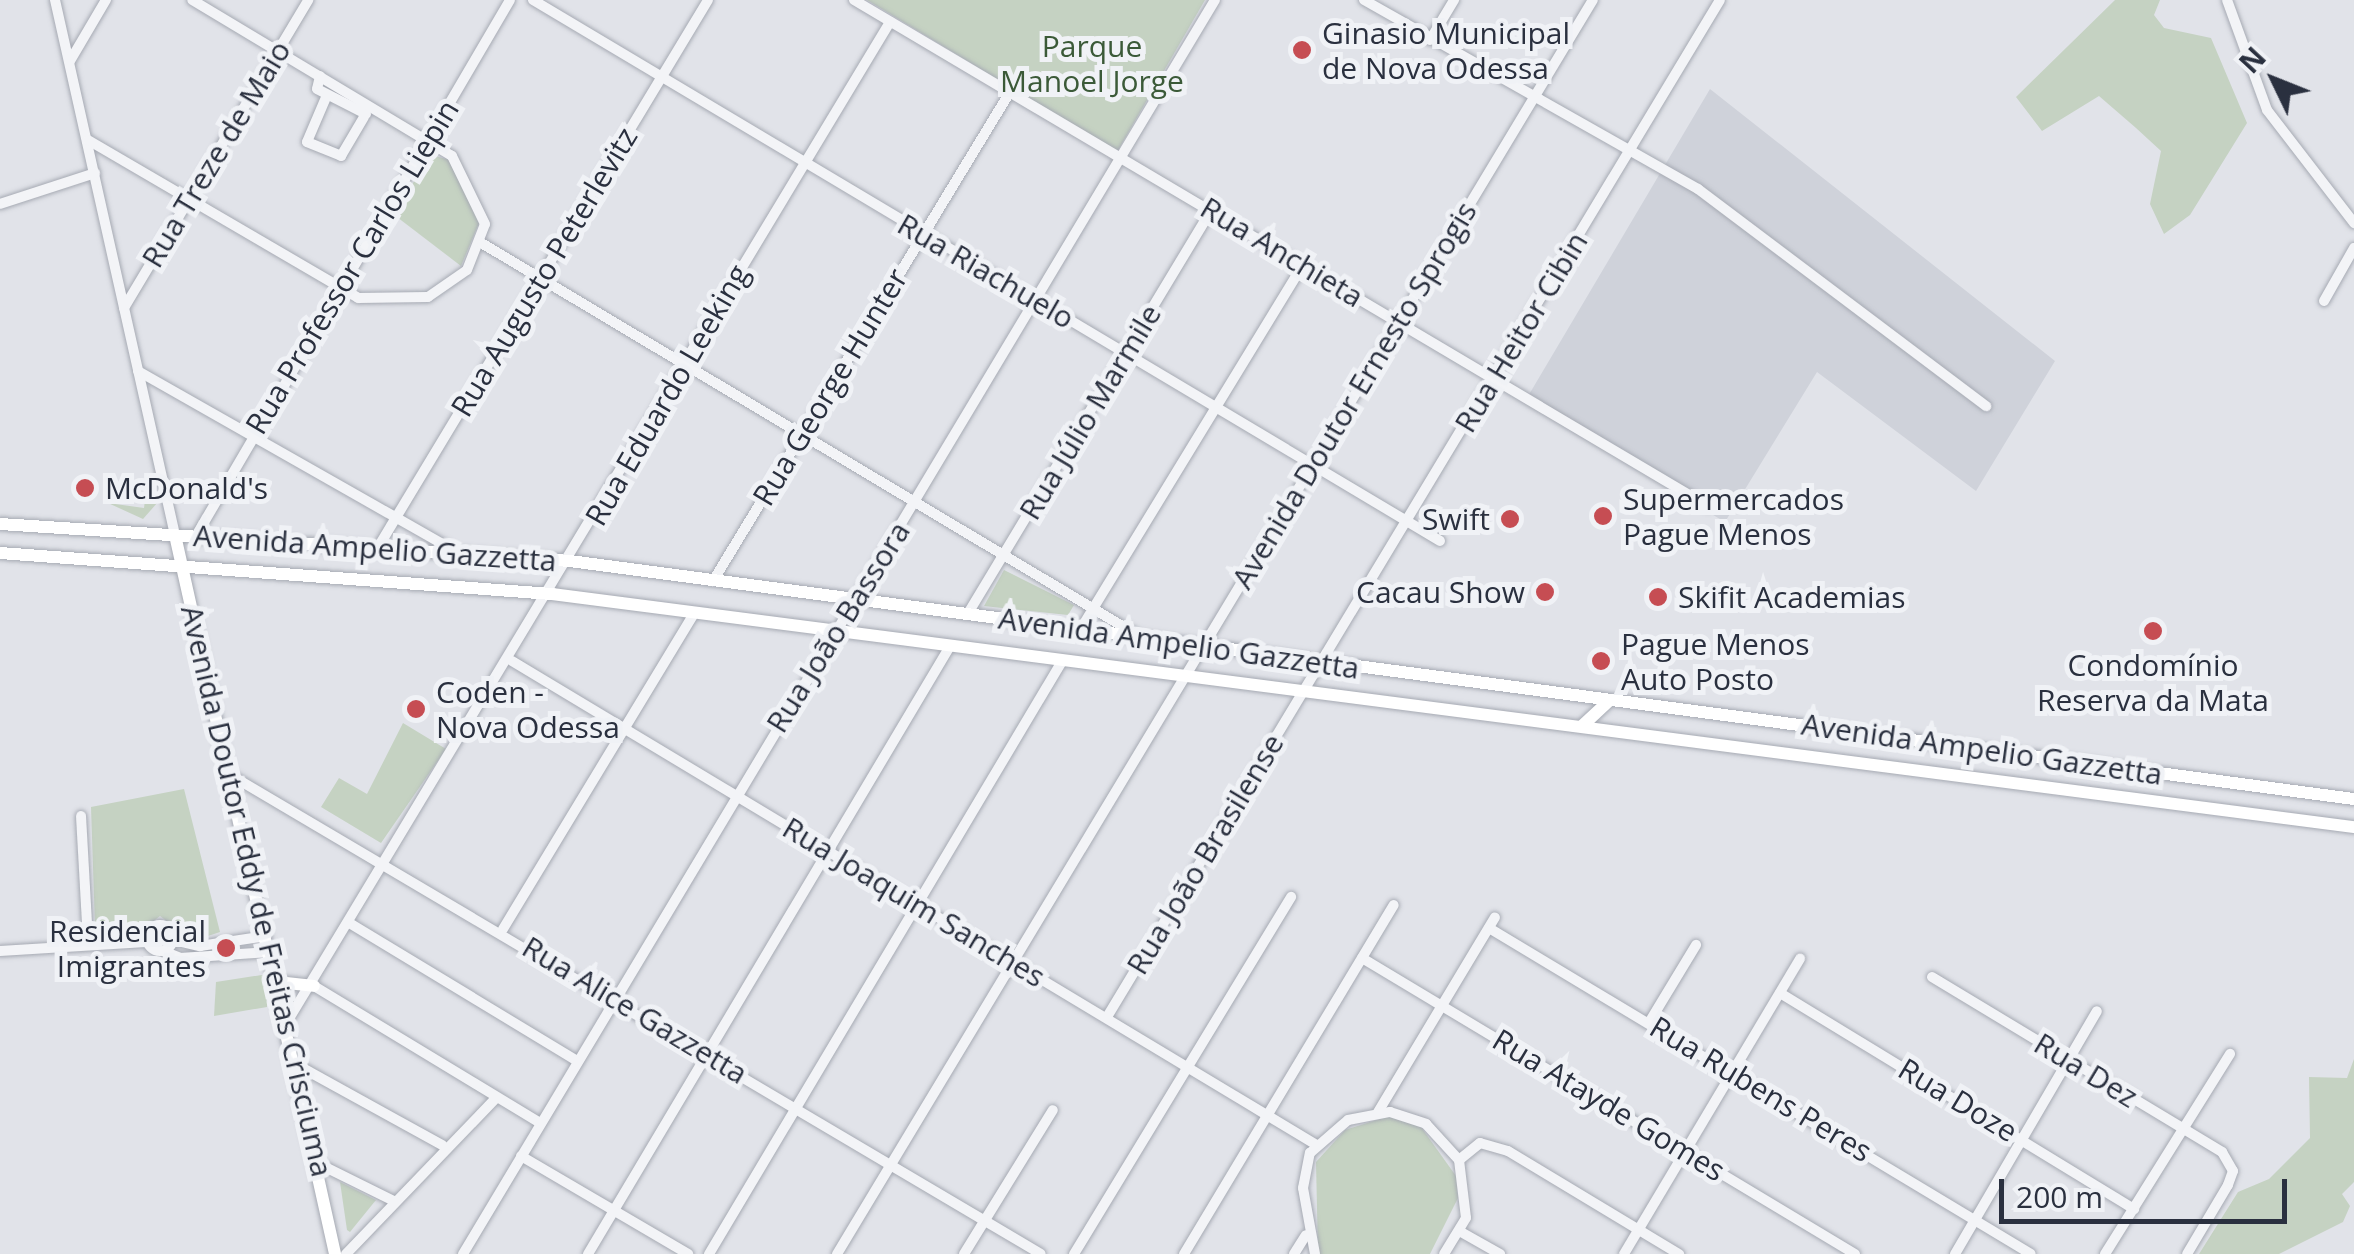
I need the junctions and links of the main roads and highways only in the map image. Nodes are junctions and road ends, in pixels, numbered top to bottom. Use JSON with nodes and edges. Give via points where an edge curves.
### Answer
{"nodes":[{"id":1,"x":0,"y":524,"type":"edge"},
{"id":2,"x":175,"y":535,"type":"junction"},
{"id":3,"x":0,"y":553,"type":"edge"},
{"id":4,"x":182,"y":565,"type":"junction"},
{"id":5,"x":1610,"y":700,"type":"junction"},
{"id":6,"x":1579,"y":726,"type":"junction"},
{"id":7,"x":2033,"y":756,"type":"junction"},
{"id":8,"x":2026,"y":784,"type":"junction"},
{"id":9,"x":2354,"y":799,"type":"edge"},
{"id":10,"x":2354,"y":827,"type":"edge"},
{"id":11,"x":277,"y":982,"type":"junction"},
{"id":12,"x":314,"y":986,"type":"road end"},
{"id":13,"x":332,"y":1216,"type":"junction"},
{"id":14,"x":325,"y":1254,"type":"edge"},
{"id":15,"x":335,"y":1254,"type":"edge"}],
"edges":[{"from":1,"to":2,"type":"main road","name":"Avenida Ampelio Gazzetta"},
{"from":2,"to":4,"type":"main road","name":"Avenida Doutor Eddy de Freitas Crisciuma"},
{"from":2,"to":5,"type":"main road","name":"Avenida Ampelio Gazzetta","via":[[570,561]]},
{"from":3,"to":4,"type":"main road","name":"Avenida Ampelio Gazzetta"},
{"from":4,"to":6,"type":"main road","name":"Avenida Ampelio Gazzetta","via":[[552,594]]},
{"from":4,"to":11,"type":"main road","name":"Avenida Doutor Eddy de Freitas Crisciuma"},
{"from":5,"to":6,"type":"main road"},
{"from":5,"to":7,"type":"main road","name":"Avenida Ampelio Gazzetta"},
{"from":6,"to":8,"type":"main road","name":"Avenida Ampelio Gazzetta"},
{"from":7,"to":8,"type":"main road"},
{"from":7,"to":9,"type":"main road","name":"Avenida Ampelio Gazzetta"},
{"from":8,"to":10,"type":"main road","name":"Avenida Ampelio Gazzetta"},
{"from":11,"to":12,"type":"main road"},
{"from":11,"to":13,"type":"main road","name":"Avenida Doutor Eddy de Freitas Crisciuma"},
{"from":13,"to":14,"type":"main road","name":"Avenida Doutor Eddy de Freitas Crisciuma"},
{"from":13,"to":15,"type":"main road","name":"Avenida Doutor Eddy de Freitas Crisciuma"}]}
